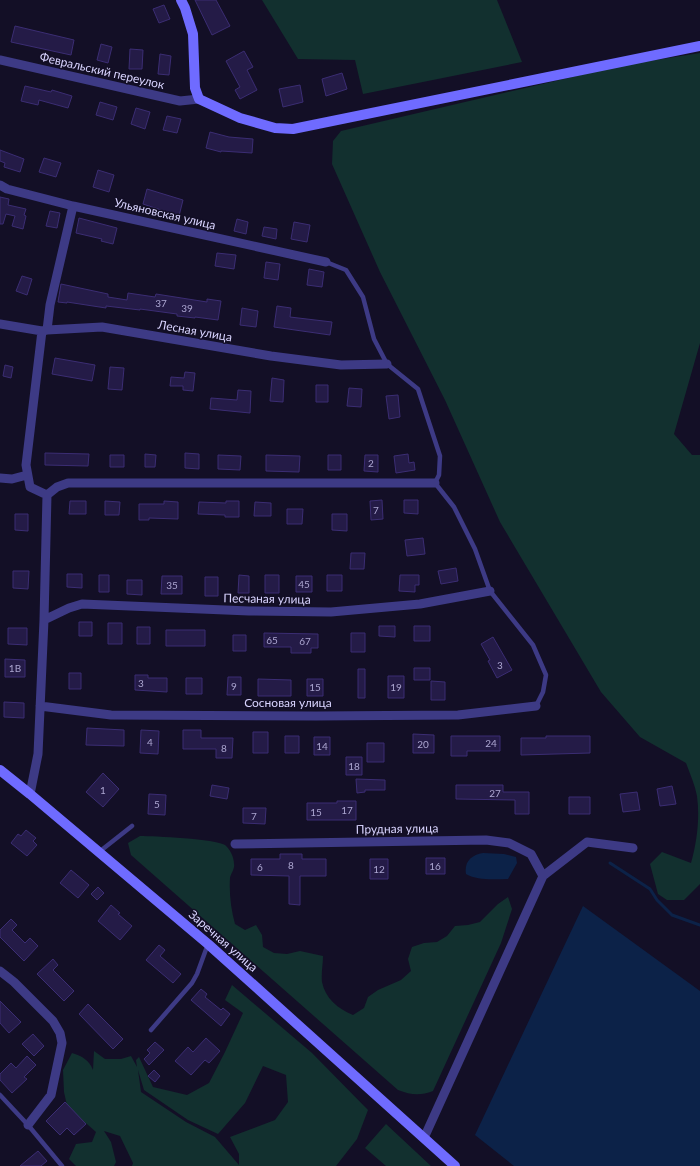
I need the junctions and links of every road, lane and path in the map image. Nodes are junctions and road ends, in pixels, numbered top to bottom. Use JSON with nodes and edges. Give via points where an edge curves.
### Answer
{"nodes":[{"id":1,"x":181,"y":0,"type":"edge"},
{"id":2,"x":700,"y":46,"type":"edge"},
{"id":3,"x":0,"y":60,"type":"edge"},
{"id":4,"x":199,"y":100,"type":"junction"},
{"id":5,"x":0,"y":185,"type":"edge"},
{"id":6,"x":72,"y":206,"type":"junction"},
{"id":7,"x":326,"y":262,"type":"joint"},
{"id":8,"x":0,"y":324,"type":"edge"},
{"id":9,"x":45,"y":330,"type":"junction"},
{"id":10,"x":387,"y":364,"type":"junction"},
{"id":11,"x":27,"y":475,"type":"junction"},
{"id":12,"x":0,"y":478,"type":"edge"},
{"id":13,"x":435,"y":483,"type":"junction"},
{"id":14,"x":47,"y":495,"type":"junction"},
{"id":15,"x":490,"y":591,"type":"junction"},
{"id":16,"x":44,"y":620,"type":"junction"},
{"id":17,"x":40,"y":706,"type":"junction"},
{"id":18,"x":536,"y":706,"type":"joint"},
{"id":19,"x":0,"y":770,"type":"edge"},
{"id":20,"x":30,"y":794,"type":"junction"},
{"id":21,"x":132,"y":826,"type":"dead end"},
{"id":22,"x":235,"y":844,"type":"dead end"},
{"id":23,"x":633,"y":848,"type":"dead end"},
{"id":24,"x":99,"y":852,"type":"junction"},
{"id":25,"x":543,"y":876,"type":"junction"},
{"id":26,"x":208,"y":944,"type":"junction"},
{"id":27,"x":0,"y":971,"type":"edge"},
{"id":28,"x":151,"y":1030,"type":"dead end"},
{"id":29,"x":0,"y":1095,"type":"edge"},
{"id":30,"x":28,"y":1124,"type":"junction"},
{"id":31,"x":424,"y":1138,"type":"junction"},
{"id":32,"x":62,"y":1166,"type":"edge"},
{"id":33,"x":454,"y":1166,"type":"edge"}],
"edges":[{"from":1,"to":4,"type":"street","via":[[193,34],[195,88]]},
{"from":2,"to":4,"type":"street","via":[[293,129],[275,128],[240,118]]},
{"from":3,"to":4,"type":"street","name":"Февральский переулок","via":[[180,101]]},
{"from":5,"to":6,"type":"street","name":"Ульяновская улица"},
{"from":6,"to":7,"type":"street","name":"Ульяновская улица"},
{"from":6,"to":9,"type":"street"},
{"from":7,"to":10,"type":"lane","via":[[346,270],[363,297],[374,339]]},
{"from":8,"to":9,"type":"street","name":"Лесная улица"},
{"from":9,"to":10,"type":"street","name":"Лесная улица","via":[[102,327],[271,356],[341,365]]},
{"from":9,"to":11,"type":"street","via":[[26,465]]},
{"from":10,"to":13,"type":"lane","via":[[418,389],[440,456],[440,475]]},
{"from":11,"to":12,"type":"street","via":[[12,479]]},
{"from":11,"to":14,"type":"street","via":[[30,487]]},
{"from":13,"to":14,"type":"street","via":[[68,483]]},
{"from":13,"to":15,"type":"lane","via":[[454,507],[475,549]]},
{"from":14,"to":16,"type":"street"},
{"from":15,"to":16,"type":"street","name":"Песчаная улица","via":[[420,604],[331,612],[82,604]]},
{"from":15,"to":18,"type":"lane","via":[[533,645],[546,675],[543,692]]},
{"from":16,"to":17,"type":"street"},
{"from":17,"to":18,"type":"street","name":"Сосновая улица","via":[[111,715],[324,716],[458,715]]},
{"from":17,"to":20,"type":"street","via":[[38,754]]},
{"from":19,"to":20,"type":"street","name":"Заречная улица"},
{"from":20,"to":24,"type":"street","name":"Заречная улица"},
{"from":21,"to":24,"type":"lane"},
{"from":22,"to":25,"type":"street","name":"Прудная улица","via":[[486,840],[509,842],[531,854]]},
{"from":23,"to":25,"type":"street","via":[[587,842]]},
{"from":24,"to":26,"type":"street","name":"Заречная улица"},
{"from":25,"to":31,"type":"street"},
{"from":26,"to":28,"type":"lane","via":[[192,983]]},
{"from":26,"to":31,"type":"street","name":"Заречная улица"},
{"from":27,"to":30,"type":"street","via":[[53,1021],[62,1043],[51,1095]]},
{"from":29,"to":30,"type":"lane"},
{"from":30,"to":32,"type":"lane"},
{"from":31,"to":33,"type":"street","name":"Заречная улица"}]}
